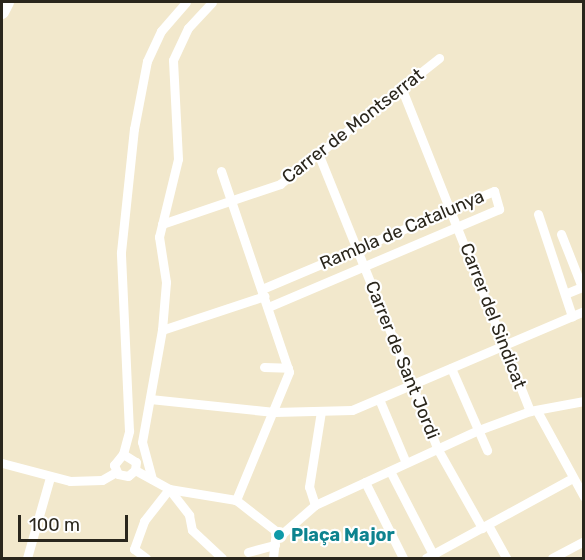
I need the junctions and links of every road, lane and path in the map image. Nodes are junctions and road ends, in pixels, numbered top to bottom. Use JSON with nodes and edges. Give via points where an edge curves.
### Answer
{"nodes":[{"id":1,"x":7,"y":2,"type":"edge"},
{"id":2,"x":186,"y":2,"type":"edge"},
{"id":3,"x":212,"y":2,"type":"edge"},
{"id":4,"x":2,"y":12,"type":"edge"},
{"id":5,"x":439,"y":58,"type":"dead end"},
{"id":6,"x":401,"y":87,"type":"junction"},
{"id":7,"x":318,"y":153,"type":"junction"},
{"id":8,"x":221,"y":171,"type":"dead end"},
{"id":9,"x":234,"y":201,"type":"junction"},
{"id":10,"x":452,"y":209,"type":"junction"},
{"id":11,"x":538,"y":214,"type":"dead end"},
{"id":12,"x":162,"y":224,"type":"junction"},
{"id":13,"x":459,"y":226,"type":"junction"},
{"id":14,"x":561,"y":234,"type":"dead end"},
{"id":15,"x":357,"y":249,"type":"junction"},
{"id":16,"x":364,"y":266,"type":"junction"},
{"id":17,"x":263,"y":293,"type":"junction"},
{"id":18,"x":565,"y":294,"type":"junction"},
{"id":19,"x":268,"y":307,"type":"junction"},
{"id":20,"x":584,"y":311,"type":"edge"},
{"id":21,"x":572,"y":316,"type":"junction"},
{"id":22,"x":162,"y":330,"type":"junction"},
{"id":23,"x":505,"y":345,"type":"junction"},
{"id":24,"x":264,"y":367,"type":"dead end"},
{"id":25,"x":288,"y":368,"type":"junction"},
{"id":26,"x":451,"y":368,"type":"junction"},
{"id":27,"x":412,"y":385,"type":"junction"},
{"id":28,"x":150,"y":399,"type":"junction"},
{"id":29,"x":379,"y":399,"type":"junction"},
{"id":30,"x":584,"y":401,"type":"edge"},
{"id":31,"x":321,"y":411,"type":"junction"},
{"id":32,"x":534,"y":411,"type":"junction"},
{"id":33,"x":274,"y":412,"type":"junction"},
{"id":34,"x":476,"y":431,"type":"junction"},
{"id":35,"x":437,"y":448,"type":"junction"},
{"id":36,"x":487,"y":450,"type":"dead end"},
{"id":37,"x":144,"y":452,"type":"junction"},
{"id":38,"x":123,"y":454,"type":"junction"},
{"id":39,"x":2,"y":463,"type":"edge"},
{"id":40,"x":406,"y":463,"type":"junction"},
{"id":41,"x":136,"y":466,"type":"junction"},
{"id":42,"x":390,"y":471,"type":"junction"},
{"id":43,"x":116,"y":472,"type":"junction"},
{"id":44,"x":50,"y":477,"type":"junction"},
{"id":45,"x":573,"y":478,"type":"junction"},
{"id":46,"x":152,"y":479,"type":"junction"},
{"id":47,"x":365,"y":482,"type":"junction"},
{"id":48,"x":169,"y":489,"type":"junction"},
{"id":49,"x":584,"y":497,"type":"edge"},
{"id":50,"x":236,"y":500,"type":"junction"},
{"id":51,"x":315,"y":505,"type":"junction"},
{"id":52,"x":485,"y":527,"type":"junction"},
{"id":53,"x":281,"y":535,"type":"junction"},
{"id":54,"x":584,"y":541,"type":"edge"},
{"id":55,"x":275,"y":545,"type":"junction"},
{"id":56,"x":248,"y":552,"type":"dead end"},
{"id":57,"x":220,"y":556,"type":"edge"},
{"id":58,"x":144,"y":557,"type":"edge"},
{"id":59,"x":431,"y":557,"type":"edge"},
{"id":60,"x":27,"y":558,"type":"edge"},
{"id":61,"x":273,"y":558,"type":"edge"},
{"id":62,"x":403,"y":558,"type":"edge"},
{"id":63,"x":506,"y":558,"type":"edge"},
{"id":64,"x":552,"y":558,"type":"edge"}],
"edges":[{"from":1,"to":4,"type":"highway"},
{"from":2,"to":38,"type":"street","via":[[162,31],[147,61],[134,129],[121,252],[130,404]]},
{"from":3,"to":12,"type":"street","via":[[188,28],[172,60],[178,159]]},
{"from":5,"to":6,"type":"street","name":"Carrer de Montserrat"},
{"from":6,"to":7,"type":"street","name":"Carrer de Montserrat"},
{"from":6,"to":10,"type":"street","name":"Carrer del Sindicat"},
{"from":7,"to":9,"type":"street","name":"Carrer de Montserrat","via":[[280,184]]},
{"from":7,"to":15,"type":"street","name":"Carrer de Sant Jordi"},
{"from":8,"to":9,"type":"street"},
{"from":9,"to":12,"type":"street","name":"Carrer de Montserrat"},
{"from":9,"to":17,"type":"street"},
{"from":10,"to":13,"type":"street","name":"Carrer del Sindicat"},
{"from":10,"to":13,"type":"street","name":"Rambla de Catalunya","via":[[494,192],[499,209]]},
{"from":10,"to":15,"type":"street","name":"Rambla de Catalunya"},
{"from":11,"to":18,"type":"street"},
{"from":12,"to":22,"type":"street","via":[[159,237],[166,282]]},
{"from":13,"to":16,"type":"street","name":"Rambla de Catalunya"},
{"from":13,"to":23,"type":"street","name":"Carrer del Sindicat"},
{"from":14,"to":18,"type":"street","via":[[582,287]]},
{"from":15,"to":16,"type":"street","name":"Carrer de Sant Jordi"},
{"from":15,"to":17,"type":"street","name":"Rambla de Catalunya"},
{"from":16,"to":19,"type":"street","name":"Rambla de Catalunya"},
{"from":16,"to":27,"type":"street","name":"Carrer de Sant Jordi"},
{"from":17,"to":19,"type":"street"},
{"from":17,"to":22,"type":"street","name":"Rambla de Catalunya"},
{"from":18,"to":21,"type":"street"},
{"from":19,"to":25,"type":"street"},
{"from":20,"to":21,"type":"street"},
{"from":21,"to":23,"type":"street"},
{"from":22,"to":28,"type":"street"},
{"from":23,"to":26,"type":"street"},
{"from":23,"to":32,"type":"street","name":"Carrer del Sindicat"},
{"from":24,"to":25,"type":"street"},
{"from":25,"to":33,"type":"street"},
{"from":26,"to":27,"type":"street"},
{"from":26,"to":34,"type":"street"},
{"from":27,"to":29,"type":"street"},
{"from":27,"to":35,"type":"street","name":"Carrer de Sant Jordi"},
{"from":28,"to":33,"type":"street"},
{"from":28,"to":37,"type":"street","via":[[142,441]]},
{"from":29,"to":31,"type":"street","via":[[352,410]]},
{"from":29,"to":40,"type":"street"},
{"from":30,"to":32,"type":"street"},
{"from":31,"to":33,"type":"street"},
{"from":31,"to":51,"type":"street","via":[[309,487]]},
{"from":32,"to":34,"type":"street"},
{"from":32,"to":45,"type":"street","name":"Carrer del Sindicat"},
{"from":33,"to":50,"type":"street"},
{"from":34,"to":35,"type":"street"},
{"from":34,"to":36,"type":"street"},
{"from":35,"to":40,"type":"street"},
{"from":35,"to":52,"type":"street","name":"Carrer de Sant Jordi"},
{"from":37,"to":41,"type":"street"},
{"from":37,"to":46,"type":"street"},
{"from":38,"to":41,"type":"street"},
{"from":38,"to":43,"type":"street","via":[[115,461]]},
{"from":39,"to":44,"type":"street"},
{"from":40,"to":42,"type":"street"},
{"from":41,"to":43,"type":"street","via":[[124,477]]},
{"from":41,"to":46,"type":"street"},
{"from":42,"to":47,"type":"street"},
{"from":42,"to":59,"type":"street"},
{"from":43,"to":44,"type":"street","via":[[95,481]]},
{"from":44,"to":60,"type":"street"},
{"from":45,"to":49,"type":"street","name":"Carrer del Sindicat"},
{"from":45,"to":52,"type":"street"},
{"from":46,"to":48,"type":"street"},
{"from":47,"to":51,"type":"street"},
{"from":47,"to":62,"type":"street"},
{"from":48,"to":50,"type":"street"},
{"from":48,"to":57,"type":"street","via":[[189,515],[192,530]]},
{"from":48,"to":58,"type":"street","via":[[144,520],[134,549]]},
{"from":50,"to":53,"type":"street"},
{"from":51,"to":53,"type":"street"},
{"from":52,"to":59,"type":"street"},
{"from":52,"to":63,"type":"street","name":"Carrer de Sant Jordi"},
{"from":53,"to":55,"type":"street"},
{"from":54,"to":64,"type":"street"},
{"from":55,"to":56,"type":"street"},
{"from":55,"to":61,"type":"street"}]}
